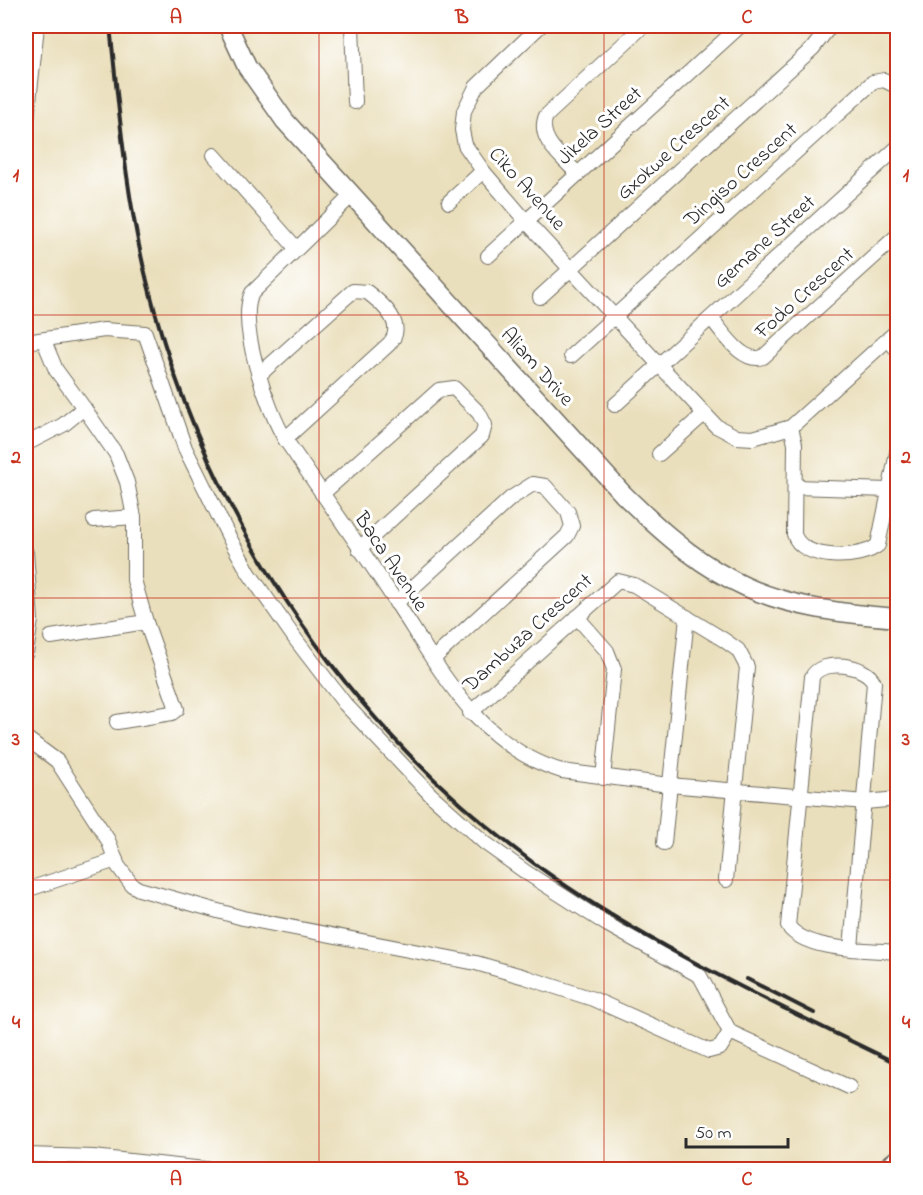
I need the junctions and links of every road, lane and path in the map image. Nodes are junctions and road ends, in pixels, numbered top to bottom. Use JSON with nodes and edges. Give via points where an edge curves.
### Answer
{"nodes":[{"id":1,"x":37,"y":26,"type":"edge"},
{"id":2,"x":228,"y":26,"type":"edge"},
{"id":3,"x":352,"y":26,"type":"edge"},
{"id":4,"x":540,"y":26,"type":"edge"},
{"id":5,"x":643,"y":26,"type":"edge"},
{"id":6,"x":740,"y":26,"type":"edge"},
{"id":7,"x":831,"y":26,"type":"edge"},
{"id":8,"x":897,"y":87,"type":"edge"},
{"id":9,"x":355,"y":102,"type":"dead end"},
{"id":10,"x":26,"y":123,"type":"edge"},
{"id":11,"x":897,"y":147,"type":"edge"},
{"id":12,"x":214,"y":155,"type":"dead end"},
{"id":13,"x":483,"y":171,"type":"junction"},
{"id":14,"x":578,"y":174,"type":"junction"},
{"id":15,"x":351,"y":196,"type":"junction"},
{"id":16,"x":449,"y":202,"type":"dead end"},
{"id":17,"x":525,"y":220,"type":"junction"},
{"id":18,"x":897,"y":235,"type":"edge"},
{"id":19,"x":296,"y":248,"type":"junction"},
{"id":20,"x":488,"y":256,"type":"dead end"},
{"id":21,"x":572,"y":267,"type":"junction"},
{"id":22,"x":540,"y":297,"type":"dead end"},
{"id":23,"x":615,"y":316,"type":"junction"},
{"id":24,"x":711,"y":318,"type":"junction"},
{"id":25,"x":893,"y":334,"type":"edge"},
{"id":26,"x":44,"y":341,"type":"junction"},
{"id":27,"x":26,"y":342,"type":"edge"},
{"id":28,"x":897,"y":351,"type":"edge"},
{"id":29,"x":571,"y":356,"type":"dead end"},
{"id":30,"x":659,"y":365,"type":"junction"},
{"id":31,"x":259,"y":375,"type":"junction"},
{"id":32,"x":615,"y":405,"type":"dead end"},
{"id":33,"x":84,"y":408,"type":"junction"},
{"id":34,"x":704,"y":414,"type":"junction"},
{"id":35,"x":791,"y":427,"type":"junction"},
{"id":36,"x":285,"y":440,"type":"junction"},
{"id":37,"x":26,"y":444,"type":"edge"},
{"id":38,"x":897,"y":448,"type":"edge"},
{"id":39,"x":659,"y":454,"type":"dead end"},
{"id":40,"x":796,"y":487,"type":"junction"},
{"id":41,"x":888,"y":490,"type":"junction"},
{"id":42,"x":322,"y":494,"type":"junction"},
{"id":43,"x":134,"y":517,"type":"junction"},
{"id":44,"x":94,"y":520,"type":"dead end"},
{"id":45,"x":360,"y":549,"type":"junction"},
{"id":46,"x":26,"y":552,"type":"edge"},
{"id":47,"x":396,"y":603,"type":"junction"},
{"id":48,"x":577,"y":617,"type":"junction"},
{"id":49,"x":687,"y":617,"type":"junction"},
{"id":50,"x":897,"y":618,"type":"edge"},
{"id":51,"x":146,"y":622,"type":"junction"},
{"id":52,"x":51,"y":637,"type":"dead end"},
{"id":53,"x":26,"y":653,"type":"edge"},
{"id":54,"x":433,"y":658,"type":"junction"},
{"id":55,"x":470,"y":713,"type":"junction"},
{"id":56,"x":117,"y":722,"type":"dead end"},
{"id":57,"x":26,"y":738,"type":"edge"},
{"id":58,"x":603,"y":778,"type":"junction"},
{"id":59,"x":669,"y":784,"type":"junction"},
{"id":60,"x":735,"y":789,"type":"junction"},
{"id":61,"x":799,"y":796,"type":"junction"},
{"id":62,"x":897,"y":799,"type":"edge"},
{"id":63,"x":865,"y":802,"type":"junction"},
{"id":64,"x":664,"y":843,"type":"dead end"},
{"id":65,"x":116,"y":860,"type":"junction"},
{"id":66,"x":726,"y":880,"type":"dead end"},
{"id":67,"x":26,"y":890,"type":"edge"},
{"id":68,"x":851,"y":948,"type":"junction"},
{"id":69,"x":897,"y":952,"type":"edge"},
{"id":70,"x":730,"y":1032,"type":"junction"},
{"id":71,"x":849,"y":1087,"type":"dead end"},
{"id":72,"x":26,"y":1155,"type":"edge"},
{"id":73,"x":897,"y":1162,"type":"edge"},
{"id":74,"x":214,"y":1170,"type":"edge"},
{"id":75,"x":888,"y":1170,"type":"edge"}],
"edges":[{"from":1,"to":10,"type":"street"},
{"from":2,"to":15,"type":"street","name":"Aliam Drive","via":[[241,56],[271,104]]},
{"from":3,"to":9,"type":"street"},
{"from":4,"to":13,"type":"street","name":"Ciko Avenue","via":[[468,99],[462,122],[465,146]]},
{"from":5,"to":14,"type":"street","via":[[546,116],[544,134]]},
{"from":6,"to":14,"type":"street","name":"Jikela Street"},
{"from":7,"to":21,"type":"street","name":"Gxokwe Crescent","via":[[813,48]]},
{"from":8,"to":23,"type":"street","name":"Dingiso Crescent","via":[[884,80],[873,82]]},
{"from":11,"to":24,"type":"street","name":"Gemane Street"},
{"from":12,"to":19,"type":"street"},
{"from":13,"to":16,"type":"street"},
{"from":13,"to":17,"type":"street","name":"Ciko Avenue"},
{"from":14,"to":17,"type":"street","name":"Jikela Street"},
{"from":15,"to":19,"type":"street","name":"Baca Avenue"},
{"from":15,"to":50,"type":"street","name":"Aliam Drive","via":[[623,494],[693,558],[721,576],[789,604]]},
{"from":17,"to":20,"type":"street","name":"Jikela Street"},
{"from":17,"to":21,"type":"street","name":"Ciko Avenue"},
{"from":18,"to":24,"type":"street","name":"Fodo Crescent","via":[[763,357],[752,358],[743,353]]},
{"from":19,"to":31,"type":"street","name":"Baca Avenue","via":[[257,285],[248,300],[247,314]]},
{"from":21,"to":22,"type":"street","name":"Gxokwe Crescent"},
{"from":21,"to":23,"type":"street","name":"Ciko Avenue"},
{"from":23,"to":29,"type":"street"},
{"from":23,"to":30,"type":"street","name":"Ciko Avenue"},
{"from":24,"to":30,"type":"street","name":"Gemane Street"},
{"from":25,"to":28,"type":"street"},
{"from":25,"to":35,"type":"street","name":"Ciko Avenue"},
{"from":26,"to":27,"type":"street"},
{"from":26,"to":33,"type":"street","via":[[56,370]]},
{"from":26,"to":70,"type":"street","via":[[104,330],[144,333],[185,448],[229,537],[249,573],[345,704],[431,795],[485,843],[608,925],[700,976]]},
{"from":30,"to":32,"type":"street"},
{"from":30,"to":34,"type":"street","name":"Ciko Avenue"},
{"from":31,"to":36,"type":"street","name":"Baca Avenue","via":[[267,405]]},
{"from":31,"to":36,"type":"street","via":[[353,291],[367,292],[396,323],[397,333],[389,344]]},
{"from":33,"to":37,"type":"street","via":[[63,425]]},
{"from":33,"to":43,"type":"street","via":[[122,467]]},
{"from":34,"to":35,"type":"street","name":"Ciko Avenue","via":[[716,426],[737,436],[753,438]]},
{"from":34,"to":39,"type":"street"},
{"from":35,"to":40,"type":"street"},
{"from":36,"to":42,"type":"street","name":"Baca Avenue"},
{"from":38,"to":41,"type":"street"},
{"from":40,"to":41,"type":"street"},
{"from":40,"to":41,"type":"street","via":[[796,542],[808,551],[825,554],[866,554],[878,545]]},
{"from":42,"to":45,"type":"street","name":"Baca Avenue"},
{"from":42,"to":45,"type":"street","via":[[439,390],[454,388],[479,413],[485,425],[482,436]]},
{"from":43,"to":44,"type":"street"},
{"from":43,"to":51,"type":"street","via":[[133,571]]},
{"from":45,"to":47,"type":"street","name":"Baca Avenue"},
{"from":46,"to":53,"type":"street","via":[[31,620]]},
{"from":47,"to":54,"type":"street","name":"Baca Avenue"},
{"from":47,"to":54,"type":"street","via":[[528,486],[545,486],[568,512],[572,526],[567,536]]},
{"from":48,"to":49,"type":"street","name":"Dambuza Crescent","via":[[611,584],[622,580]]},
{"from":48,"to":55,"type":"street","name":"Dambuza Crescent"},
{"from":48,"to":58,"type":"street","via":[[607,651],[614,669]]},
{"from":49,"to":59,"type":"street"},
{"from":49,"to":60,"type":"street","name":"Dambuza Crescent","via":[[738,650],[746,663]]},
{"from":51,"to":52,"type":"street"},
{"from":51,"to":56,"type":"street","via":[[177,709]]},
{"from":54,"to":55,"type":"street","name":"Baca Avenue"},
{"from":55,"to":58,"type":"street","name":"Baca Avenue","via":[[514,749],[547,767]]},
{"from":57,"to":65,"type":"street","via":[[57,761],[67,774]]},
{"from":58,"to":59,"type":"street","name":"Baca Avenue"},
{"from":59,"to":60,"type":"street","name":"Baca Avenue"},
{"from":59,"to":64,"type":"street"},
{"from":60,"to":61,"type":"street","name":"Baca Avenue"},
{"from":60,"to":66,"type":"street"},
{"from":61,"to":63,"type":"street","name":"Baca Avenue"},
{"from":61,"to":63,"type":"street","via":[[812,677],[818,668],[837,667],[868,674],[874,683]]},
{"from":61,"to":68,"type":"street","via":[[788,926],[807,941]]},
{"from":62,"to":63,"type":"street","name":"Baca Avenue"},
{"from":63,"to":68,"type":"street"},
{"from":65,"to":67,"type":"street"},
{"from":65,"to":70,"type":"street","via":[[126,877],[140,889],[243,918],[476,963],[593,999],[709,1051],[720,1048]]},
{"from":68,"to":69,"type":"street"},
{"from":70,"to":71,"type":"street"},
{"from":72,"to":74,"type":"street","via":[[93,1157]]},
{"from":73,"to":75,"type":"main road"}]}
